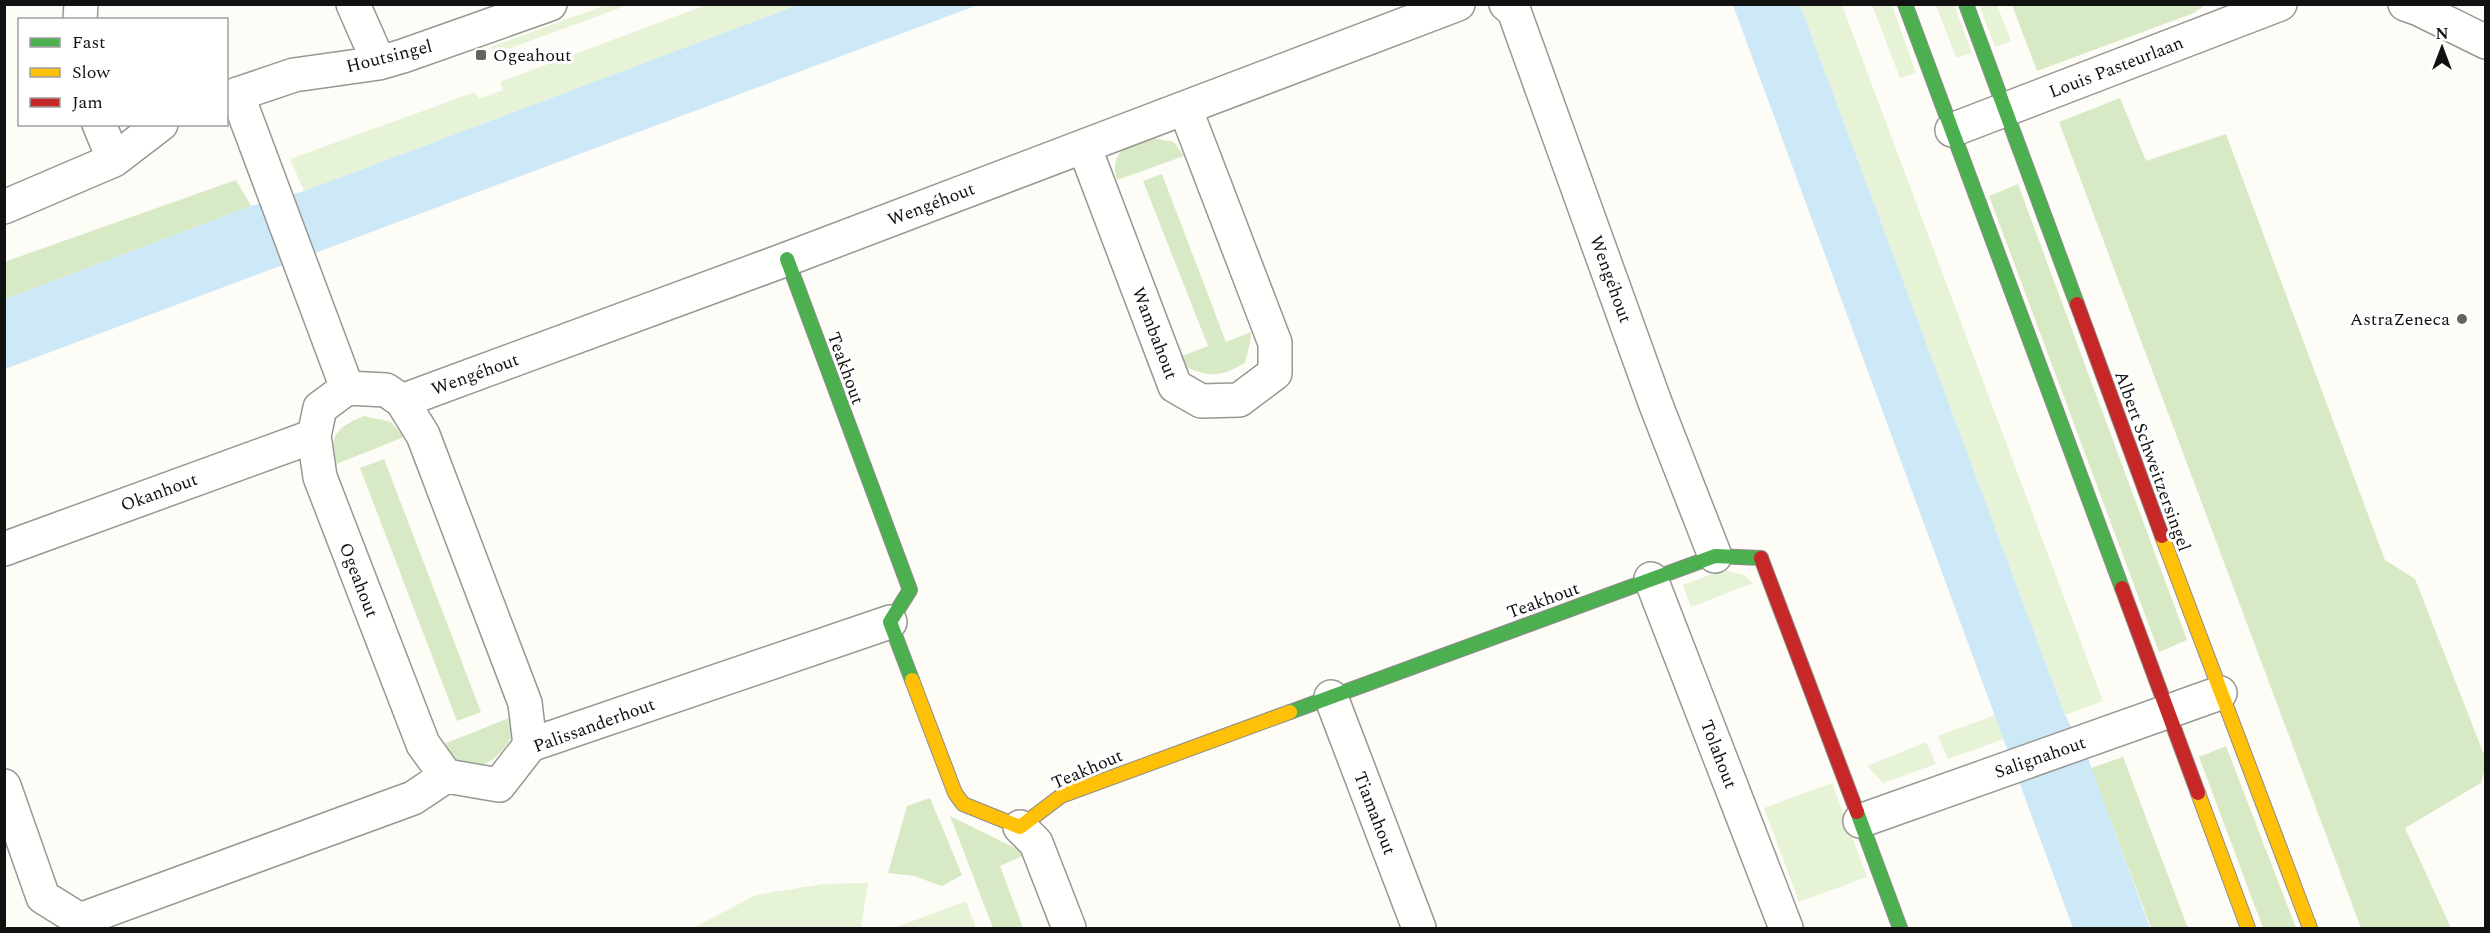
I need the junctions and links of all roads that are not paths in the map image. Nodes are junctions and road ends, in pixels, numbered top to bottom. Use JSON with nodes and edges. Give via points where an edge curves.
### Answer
{"nodes":[{"id":1,"x":353,"y":4,"type":"edge"},
{"id":2,"x":550,"y":4,"type":"edge"},
{"id":3,"x":1458,"y":4,"type":"edge"},
{"id":4,"x":1506,"y":4,"type":"edge"},
{"id":5,"x":1905,"y":4,"type":"edge"},
{"id":6,"x":1966,"y":4,"type":"edge"},
{"id":7,"x":2280,"y":4,"type":"edge"},
{"id":8,"x":2405,"y":4,"type":"edge"},
{"id":9,"x":2486,"y":42,"type":"edge"},
{"id":10,"x":379,"y":63,"type":"junction"},
{"id":11,"x":232,"y":96,"type":"edge"},
{"id":12,"x":1185,"y":108,"type":"junction"},
{"id":13,"x":2004,"y":111,"type":"junction"},
{"id":14,"x":100,"y":126,"type":"edge"},
{"id":15,"x":158,"y":126,"type":"edge"},
{"id":16,"x":1952,"y":130,"type":"junction"},
{"id":17,"x":1084,"y":146,"type":"junction"},
{"id":18,"x":114,"y":160,"type":"junction"},
{"id":19,"x":4,"y":207,"type":"edge"},
{"id":20,"x":787,"y":259,"type":"junction"},
{"id":21,"x":347,"y":388,"type":"junction"},
{"id":22,"x":402,"y":401,"type":"junction"},
{"id":23,"x":314,"y":436,"type":"junction"},
{"id":24,"x":4,"y":549,"type":"edge"},
{"id":25,"x":1715,"y":556,"type":"junction"},
{"id":26,"x":1651,"y":579,"type":"junction"},
{"id":27,"x":890,"y":622,"type":"junction"},
{"id":28,"x":2220,"y":693,"type":"junction"},
{"id":29,"x":1331,"y":697,"type":"junction"},
{"id":30,"x":2166,"y":712,"type":"junction"},
{"id":31,"x":530,"y":745,"type":"junction"},
{"id":32,"x":446,"y":776,"type":"junction"},
{"id":33,"x":4,"y":786,"type":"edge"},
{"id":34,"x":1860,"y":821,"type":"junction"},
{"id":35,"x":1020,"y":827,"type":"junction"},
{"id":36,"x":83,"y":924,"type":"edge"},
{"id":37,"x":1069,"y":928,"type":"edge"},
{"id":38,"x":1419,"y":928,"type":"edge"},
{"id":39,"x":1786,"y":928,"type":"edge"},
{"id":40,"x":1900,"y":928,"type":"edge"},
{"id":41,"x":2248,"y":928,"type":"edge"},
{"id":42,"x":2310,"y":928,"type":"edge"}],
"edges":[{"from":1,"to":10,"type":"street"},
{"from":2,"to":10,"type":"street","name":"Houtsingel"},
{"from":3,"to":12,"type":"street","name":"Wengéhout"},
{"from":4,"to":25,"type":"street","name":"Wengéhout","via":[[1514,11],[1656,405]]},
{"from":5,"to":16,"type":"street"},
{"from":6,"to":13,"type":"street","name":"Albert Schweitzersingel"},
{"from":7,"to":13,"type":"street","name":"Louis Pasteurlaan"},
{"from":8,"to":9,"type":"street"},
{"from":10,"to":11,"type":"street","name":"Houtsingel","via":[[294,75]]},
{"from":11,"to":21,"type":"street","via":[[267,176]]},
{"from":12,"to":17,"type":"street","name":"Wengéhout"},
{"from":12,"to":17,"type":"street","name":"Wambahout","via":[[1275,343],[1275,373],[1239,400],[1201,401],[1175,386]]},
{"from":13,"to":16,"type":"street","name":"Louis Pasteurlaan"},
{"from":13,"to":28,"type":"street","name":"Albert Schweitzersingel"},
{"from":14,"to":18,"type":"street"},
{"from":15,"to":18,"type":"street"},
{"from":16,"to":30,"type":"street"},
{"from":17,"to":20,"type":"street","name":"Wengéhout"},
{"from":18,"to":19,"type":"street"},
{"from":20,"to":22,"type":"street","name":"Wengéhout"},
{"from":20,"to":27,"type":"street","name":"Teakhout","via":[[910,590]]},
{"from":21,"to":22,"type":"street","via":[[386,390]]},
{"from":21,"to":23,"type":"street","name":"Ogeahout","via":[[320,408]]},
{"from":22,"to":31,"type":"street","via":[[423,435],[525,703]]},
{"from":23,"to":24,"type":"street","name":"Okanhout"},
{"from":23,"to":32,"type":"street","name":"Ogeahout","via":[[320,477],[418,733]]},
{"from":25,"to":26,"type":"street","name":"Teakhout"},
{"from":25,"to":34,"type":"street","via":[[1762,558]]},
{"from":26,"to":29,"type":"street","name":"Teakhout"},
{"from":26,"to":39,"type":"street","name":"Tolahout"},
{"from":27,"to":31,"type":"street","name":"Palissanderhout"},
{"from":27,"to":35,"type":"street","via":[[955,793],[963,804]]},
{"from":28,"to":30,"type":"street","name":"Salignahout"},
{"from":28,"to":42,"type":"street","name":"Albert Schweitzersingel"},
{"from":29,"to":35,"type":"street","name":"Teakhout","via":[[1061,796]]},
{"from":29,"to":38,"type":"street","name":"Tiamahout"},
{"from":30,"to":34,"type":"street","name":"Salignahout"},
{"from":30,"to":41,"type":"street"},
{"from":31,"to":32,"type":"street","name":"Palissanderhout","via":[[499,785]]},
{"from":32,"to":36,"type":"street","via":[[412,798]]},
{"from":33,"to":36,"type":"street","via":[[43,897]]},
{"from":34,"to":40,"type":"street"},
{"from":35,"to":37,"type":"street","via":[[1036,843]]}]}
